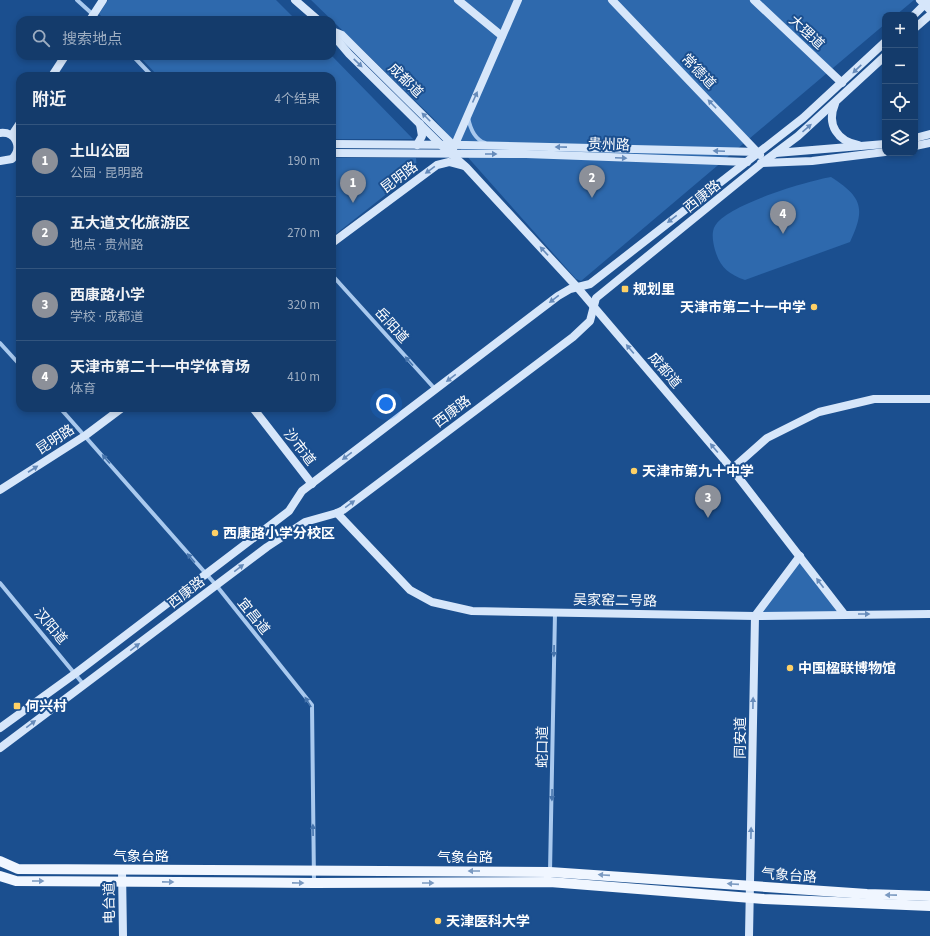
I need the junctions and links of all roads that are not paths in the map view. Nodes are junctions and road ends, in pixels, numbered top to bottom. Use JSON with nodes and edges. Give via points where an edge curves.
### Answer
{"nodes":[{"id":1,"x":77,"y":0,"type":"edge"},
{"id":2,"x":103,"y":0,"type":"edge"},
{"id":3,"x":295,"y":0,"type":"edge"},
{"id":4,"x":458,"y":0,"type":"edge"},
{"id":5,"x":518,"y":0,"type":"edge"},
{"id":6,"x":612,"y":0,"type":"edge"},
{"id":7,"x":754,"y":0,"type":"edge"},
{"id":8,"x":926,"y":4,"type":"edge"},
{"id":9,"x":917,"y":12,"type":"edge"},
{"id":10,"x":930,"y":14,"type":"edge"},
{"id":11,"x":92,"y":16,"type":"edge"},
{"id":12,"x":95,"y":16,"type":"edge"},
{"id":13,"x":313,"y":16,"type":"edge"},
{"id":14,"x":918,"y":25,"type":"edge"},
{"id":15,"x":336,"y":33,"type":"edge"},
{"id":16,"x":502,"y":36,"type":"junction"},
{"id":17,"x":336,"y":39,"type":"edge"},
{"id":18,"x":882,"y":45,"type":"edge"},
{"id":19,"x":882,"y":59,"type":"edge"},
{"id":20,"x":62,"y":60,"type":"edge"},
{"id":21,"x":137,"y":60,"type":"edge"},
{"id":22,"x":55,"y":72,"type":"edge"},
{"id":23,"x":148,"y":72,"type":"edge"},
{"id":24,"x":842,"y":83,"type":"junction"},
{"id":25,"x":836,"y":101,"type":"junction"},
{"id":26,"x":468,"y":114,"type":"junction"},
{"id":27,"x":420,"y":123,"type":"junction"},
{"id":28,"x":16,"y":129,"type":"edge"},
{"id":29,"x":0,"y":133,"type":"edge"},
{"id":30,"x":930,"y":134,"type":"edge"},
{"id":31,"x":12,"y":135,"type":"junction"},
{"id":32,"x":918,"y":137,"type":"edge"},
{"id":33,"x":930,"y":143,"type":"edge"},
{"id":34,"x":336,"y":144,"type":"edge"},
{"id":35,"x":882,"y":144,"type":"edge"},
{"id":36,"x":417,"y":145,"type":"junction"},
{"id":37,"x":453,"y":145,"type":"junction"},
{"id":38,"x":918,"y":145,"type":"edge"},
{"id":39,"x":16,"y":146,"type":"edge"},
{"id":40,"x":442,"y":146,"type":"junction"},
{"id":41,"x":491,"y":146,"type":"junction"},
{"id":42,"x":869,"y":146,"type":"junction"},
{"id":43,"x":758,"y":152,"type":"junction"},
{"id":44,"x":882,"y":152,"type":"edge"},
{"id":45,"x":16,"y":153,"type":"edge"},
{"id":46,"x":336,"y":153,"type":"edge"},
{"id":47,"x":776,"y":153,"type":"junction"},
{"id":48,"x":452,"y":154,"type":"junction"},
{"id":49,"x":0,"y":161,"type":"edge"},
{"id":50,"x":745,"y":162,"type":"junction"},
{"id":51,"x":762,"y":163,"type":"junction"},
{"id":52,"x":466,"y":167,"type":"junction"},
{"id":53,"x":336,"y":240,"type":"edge"},
{"id":54,"x":336,"y":279,"type":"edge"},
{"id":55,"x":577,"y":287,"type":"junction"},
{"id":56,"x":593,"y":306,"type":"junction"},
{"id":57,"x":0,"y":343,"type":"edge"},
{"id":58,"x":16,"y":361,"type":"edge"},
{"id":59,"x":435,"y":390,"type":"junction"},
{"id":60,"x":930,"y":399,"type":"edge"},
{"id":61,"x":64,"y":412,"type":"edge"},
{"id":62,"x":117,"y":412,"type":"edge"},
{"id":63,"x":256,"y":412,"type":"edge"},
{"id":64,"x":86,"y":435,"type":"junction"},
{"id":65,"x":732,"y":470,"type":"junction"},
{"id":66,"x":312,"y":484,"type":"junction"},
{"id":67,"x":0,"y":490,"type":"edge"},
{"id":68,"x":337,"y":513,"type":"junction"},
{"id":69,"x":800,"y":556,"type":"junction"},
{"id":70,"x":206,"y":575,"type":"junction"},
{"id":71,"x":0,"y":583,"type":"edge"},
{"id":72,"x":216,"y":585,"type":"junction"},
{"id":73,"x":555,"y":612,"type":"junction"},
{"id":74,"x":844,"y":614,"type":"junction"},
{"id":75,"x":930,"y":614,"type":"edge"},
{"id":76,"x":755,"y":616,"type":"junction"},
{"id":77,"x":76,"y":673,"type":"junction"},
{"id":78,"x":84,"y":684,"type":"junction"},
{"id":79,"x":0,"y":728,"type":"edge"},
{"id":80,"x":0,"y":748,"type":"edge"},
{"id":81,"x":1,"y":865,"type":"edge"},
{"id":82,"x":122,"y":870,"type":"junction"},
{"id":83,"x":313,"y":871,"type":"junction"},
{"id":84,"x":0,"y":876,"type":"edge"},
{"id":85,"x":550,"y":877,"type":"junction"},
{"id":86,"x":122,"y":881,"type":"junction"},
{"id":87,"x":314,"y":884,"type":"junction"},
{"id":88,"x":750,"y":886,"type":"junction"},
{"id":89,"x":930,"y":896,"type":"edge"},
{"id":90,"x":749,"y":898,"type":"junction"},
{"id":91,"x":930,"y":906,"type":"edge"},
{"id":92,"x":123,"y":936,"type":"edge"},
{"id":93,"x":748,"y":936,"type":"edge"}],
"edges":[{"from":1,"to":11,"type":"street"},
{"from":2,"to":12,"type":"street"},
{"from":3,"to":13,"type":"street"},
{"from":4,"to":16,"type":"street"},
{"from":5,"to":16,"type":"street"},
{"from":43,"to":6,"type":"street","name":"常德道","one_way":true},
{"from":7,"to":24,"type":"street","name":"大理道"},
{"from":8,"to":9,"type":"street"},
{"from":10,"to":14,"type":"street"},
{"from":37,"to":15,"type":"street","name":"成都道","one_way":true,"via":[[356,48]]},
{"from":26,"to":16,"type":"street","one_way":true},
{"from":17,"to":27,"type":"street","name":"成都道","one_way":true},
{"from":18,"to":24,"type":"street","name":"西康路","one_way":true},
{"from":19,"to":25,"type":"street","name":"西康路"},
{"from":20,"to":22,"type":"street"},
{"from":21,"to":23,"type":"street"},
{"from":24,"to":43,"type":"street","name":"西康路","via":[[803,118]]},
{"from":25,"to":42,"type":"street","via":[[831,120],[834,130],[848,142]]},
{"from":47,"to":25,"type":"street","name":"西康路","one_way":true},
{"from":26,"to":37,"type":"street"},
{"from":26,"to":41,"type":"street","via":[[473,133],[480,141]]},
{"from":27,"to":36,"type":"street","via":[[422,136]]},
{"from":27,"to":40,"type":"street","name":"成都道"},
{"from":28,"to":31,"type":"street"},
{"from":29,"to":31,"type":"street"},
{"from":30,"to":32,"type":"street"},
{"from":31,"to":39,"type":"street"},
{"from":33,"to":38,"type":"street"},
{"from":34,"to":36,"type":"street","name":"贵州路"},
{"from":35,"to":42,"type":"street","name":"贵州路"},
{"from":36,"to":40,"type":"street","name":"贵州路"},
{"from":37,"to":40,"type":"street","name":"贵州路"},
{"from":37,"to":41,"type":"street","name":"贵州路"},
{"from":37,"to":48,"type":"street"},
{"from":40,"to":48,"type":"street","name":"成都道"},
{"from":43,"to":41,"type":"street","name":"贵州路","one_way":true},
{"from":42,"to":47,"type":"street","name":"贵州路"},
{"from":43,"to":47,"type":"street","name":"贵州路"},
{"from":43,"to":50,"type":"street","name":"西康路"},
{"from":43,"to":51,"type":"street","name":"常德道"},
{"from":44,"to":51,"type":"street","name":"贵州路","via":[[812,161]]},
{"from":45,"to":49,"type":"street","via":[[8,161]]},
{"from":46,"to":48,"type":"street","name":"贵州路"},
{"from":47,"to":51,"type":"street","name":"西康路"},
{"from":48,"to":50,"type":"street","name":"贵州路","one_way":true,"via":[[526,154]]},
{"from":48,"to":52,"type":"street","name":"成都道"},
{"from":50,"to":51,"type":"street","name":"贵州路"},
{"from":50,"to":55,"type":"street","name":"西康路","one_way":true,"via":[[590,284]]},
{"from":51,"to":56,"type":"street","name":"西康路","via":[[596,298]]},
{"from":52,"to":53,"type":"street","name":"昆明路","one_way":true,"via":[[449,162],[437,165]]},
{"from":55,"to":52,"type":"street","name":"成都道","one_way":true},
{"from":59,"to":54,"type":"street","name":"岳阳道","one_way":true},
{"from":55,"to":56,"type":"street","name":"成都道"},
{"from":55,"to":59,"type":"street","name":"西康路","one_way":true,"via":[[558,296]]},
{"from":65,"to":56,"type":"street","name":"成都道","one_way":true},
{"from":68,"to":56,"type":"street","name":"西康路","one_way":true,"via":[[573,337],[590,320]]},
{"from":57,"to":58,"type":"street"},
{"from":59,"to":66,"type":"street","name":"西康路","one_way":true},
{"from":60,"to":65,"type":"street","via":[[874,399],[820,412],[767,438]]},
{"from":61,"to":64,"type":"street","name":"宜昌道"},
{"from":62,"to":64,"type":"street","name":"昆明路"},
{"from":63,"to":66,"type":"street","name":"沙市道"},
{"from":67,"to":64,"type":"street","name":"昆明路","one_way":true},
{"from":70,"to":64,"type":"street","name":"宜昌道","one_way":true},
{"from":65,"to":69,"type":"street","name":"成都道"},
{"from":66,"to":70,"type":"street","name":"西康路","via":[[302,491],[289,511]]},
{"from":72,"to":68,"type":"street","name":"西康路","one_way":true,"via":[[306,522]]},
{"from":68,"to":73,"type":"street","name":"吴家窑二号路","via":[[403,584],[432,602],[472,612]]},
{"from":74,"to":69,"type":"street","name":"成都道","one_way":true},
{"from":69,"to":76,"type":"street"},
{"from":70,"to":72,"type":"street","name":"宜昌道"},
{"from":70,"to":77,"type":"street","name":"西康路"},
{"from":71,"to":77,"type":"street","name":"汉阳道"},
{"from":78,"to":72,"type":"street","name":"西康路","one_way":true},
{"from":83,"to":72,"type":"street","name":"宜昌道","one_way":true,"via":[[312,705]]},
{"from":73,"to":76,"type":"street","name":"吴家窑二号路"},
{"from":73,"to":85,"type":"street","name":"蛇口道","one_way":true},
{"from":74,"to":75,"type":"street","name":"吴家窑二号路","one_way":true},
{"from":74,"to":76,"type":"street","name":"吴家窑二号路"},
{"from":88,"to":76,"type":"street","name":"同安道","one_way":true},
{"from":77,"to":78,"type":"street","name":"汉阳道"},
{"from":77,"to":79,"type":"street","name":"西康路"},
{"from":80,"to":78,"type":"street","name":"西康路","one_way":true},
{"from":81,"to":82,"type":"main road","name":"气象台路","via":[[18,869]]},
{"from":82,"to":83,"type":"main road","name":"气象台路"},
{"from":82,"to":86,"type":"street","name":"电台道"},
{"from":85,"to":83,"type":"main road","name":"气象台路","one_way":true},
{"from":83,"to":87,"type":"street","name":"宜昌道"},
{"from":84,"to":86,"type":"main road","name":"气象台路","one_way":true,"via":[[16,881]]},
{"from":87,"to":85,"type":"main road","name":"气象台路","one_way":true},
{"from":88,"to":85,"type":"main road","name":"气象台路","one_way":true},
{"from":85,"to":90,"type":"main road","name":"气象台路"},
{"from":86,"to":87,"type":"main road","name":"气象台路","one_way":true},
{"from":86,"to":92,"type":"street","name":"电台道"},
{"from":89,"to":88,"type":"main road","name":"气象台路","one_way":true},
{"from":88,"to":90,"type":"street","name":"同安道"},
{"from":90,"to":91,"type":"main road","name":"气象台路"},
{"from":90,"to":93,"type":"street","name":"同安道"}]}
